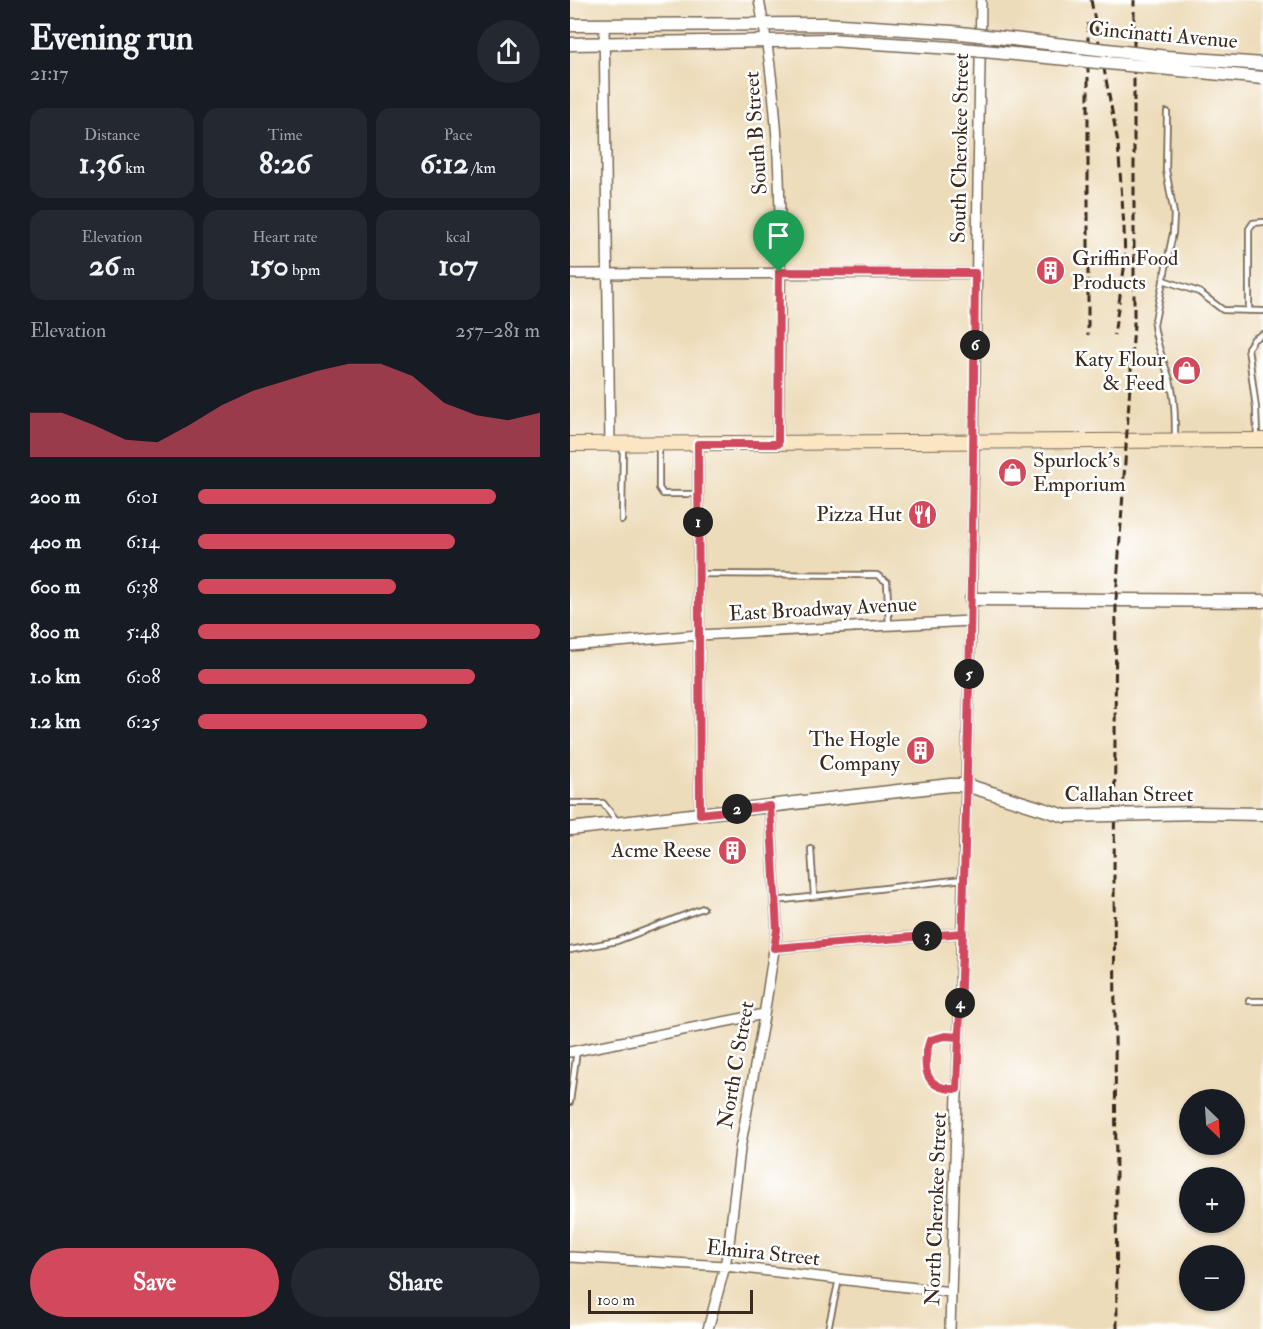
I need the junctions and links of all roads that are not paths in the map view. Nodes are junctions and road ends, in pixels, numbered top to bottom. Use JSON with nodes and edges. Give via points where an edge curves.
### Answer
{"nodes":[{"id":1,"x":759,"y":0,"type":"edge"},
{"id":2,"x":981,"y":0,"type":"edge"},
{"id":3,"x":763,"y":23,"type":"junction"},
{"id":4,"x":570,"y":25,"type":"edge"},
{"id":5,"x":604,"y":25,"type":"junction"},
{"id":6,"x":767,"y":41,"type":"junction"},
{"id":7,"x":570,"y":44,"type":"edge"},
{"id":8,"x":605,"y":44,"type":"junction"},
{"id":9,"x":1263,"y":64,"type":"edge"},
{"id":10,"x":1263,"y":78,"type":"edge"},
{"id":11,"x":1167,"y":112,"type":"dead end"},
{"id":12,"x":1263,"y":222,"type":"edge"},
{"id":13,"x":779,"y":272,"type":"junction"},
{"id":14,"x":975,"y":273,"type":"junction"},
{"id":15,"x":570,"y":274,"type":"edge"},
{"id":16,"x":606,"y":275,"type":"junction"},
{"id":17,"x":1163,"y":280,"type":"junction"},
{"id":18,"x":1249,"y":311,"type":"junction"},
{"id":19,"x":1263,"y":311,"type":"edge"},
{"id":20,"x":1263,"y":334,"type":"edge"},
{"id":21,"x":1175,"y":440,"type":"junction"},
{"id":22,"x":1260,"y":440,"type":"edge"},
{"id":23,"x":973,"y":442,"type":"junction"},
{"id":24,"x":570,"y":444,"type":"edge"},
{"id":25,"x":617,"y":444,"type":"junction"},
{"id":26,"x":659,"y":444,"type":"junction"},
{"id":27,"x":698,"y":444,"type":"junction"},
{"id":28,"x":778,"y":444,"type":"junction"},
{"id":29,"x":698,"y":494,"type":"junction"},
{"id":30,"x":622,"y":520,"type":"dead end"},
{"id":31,"x":699,"y":574,"type":"junction"},
{"id":32,"x":971,"y":599,"type":"junction"},
{"id":33,"x":1263,"y":601,"type":"edge"},
{"id":34,"x":971,"y":621,"type":"junction"},
{"id":35,"x":889,"y":625,"type":"junction"},
{"id":36,"x":699,"y":635,"type":"junction"},
{"id":37,"x":570,"y":646,"type":"edge"},
{"id":38,"x":966,"y":784,"type":"junction"},
{"id":39,"x":570,"y":803,"type":"edge"},
{"id":40,"x":770,"y":806,"type":"junction"},
{"id":41,"x":700,"y":814,"type":"junction"},
{"id":42,"x":1263,"y":814,"type":"edge"},
{"id":43,"x":619,"y":823,"type":"junction"},
{"id":44,"x":570,"y":829,"type":"edge"},
{"id":45,"x":811,"y":849,"type":"dead end"},
{"id":46,"x":963,"y":879,"type":"junction"},
{"id":47,"x":814,"y":896,"type":"junction"},
{"id":48,"x":775,"y":901,"type":"junction"},
{"id":49,"x":703,"y":909,"type":"dead end"},
{"id":50,"x":963,"y":933,"type":"junction"},
{"id":51,"x":774,"y":948,"type":"junction"},
{"id":52,"x":570,"y":950,"type":"edge"},
{"id":53,"x":1249,"y":1001,"type":"dead end"},
{"id":54,"x":1263,"y":1001,"type":"edge"},
{"id":55,"x":764,"y":1014,"type":"junction"},
{"id":56,"x":959,"y":1037,"type":"junction"},
{"id":57,"x":574,"y":1051,"type":"edge"},
{"id":58,"x":957,"y":1089,"type":"junction"},
{"id":59,"x":570,"y":1102,"type":"edge"},
{"id":60,"x":570,"y":1257,"type":"edge"},
{"id":61,"x":725,"y":1266,"type":"junction"},
{"id":62,"x":839,"y":1279,"type":"junction"},
{"id":63,"x":951,"y":1292,"type":"junction"},
{"id":64,"x":708,"y":1329,"type":"edge"},
{"id":65,"x":828,"y":1329,"type":"edge"},
{"id":66,"x":950,"y":1329,"type":"edge"}],
"edges":[{"from":1,"to":3,"type":"street","name":"South B Street"},
{"from":2,"to":14,"type":"street","name":"South Cherokee Street"},
{"from":3,"to":5,"type":"street","name":"Cincinatti Avenue"},
{"from":3,"to":6,"type":"street","name":"South B Street"},
{"from":3,"to":9,"type":"street","name":"Cincinatti Avenue","bridge":true,"via":[[882,26]]},
{"from":4,"to":5,"type":"street","name":"Cincinatti Avenue"},
{"from":5,"to":8,"type":"street"},
{"from":6,"to":8,"type":"street","name":"Cincinatti Avenue"},
{"from":6,"to":10,"type":"street","name":"Cincinatti Avenue","bridge":true,"via":[[830,40],[952,48]]},
{"from":6,"to":13,"type":"street","name":"South B Street","via":[[776,118]]},
{"from":7,"to":8,"type":"street","name":"Cincinatti Avenue"},
{"from":8,"to":16,"type":"street"},
{"from":11,"to":17,"type":"lane","via":[[1166,170],[1174,214]]},
{"from":12,"to":18,"type":"lane","via":[[1253,223],[1249,229]]},
{"from":13,"to":14,"type":"street"},
{"from":13,"to":16,"type":"street"},
{"from":13,"to":28,"type":"street","name":"South B Street"},
{"from":14,"to":23,"type":"street","name":"South Cherokee Street"},
{"from":15,"to":16,"type":"street"},
{"from":16,"to":25,"type":"street"},
{"from":17,"to":18,"type":"lane","via":[[1199,292],[1223,310]]},
{"from":17,"to":21,"type":"lane","via":[[1154,325],[1172,391]]},
{"from":18,"to":19,"type":"lane"},
{"from":20,"to":22,"type":"lane","via":[[1248,348]]},
{"from":21,"to":22,"type":"main road"},
{"from":21,"to":23,"type":"main road"},
{"from":23,"to":28,"type":"main road"},
{"from":23,"to":32,"type":"street","name":"North Cherokee Street"},
{"from":24,"to":25,"type":"main road"},
{"from":25,"to":26,"type":"main road"},
{"from":25,"to":30,"type":"lane"},
{"from":26,"to":27,"type":"main road"},
{"from":26,"to":29,"type":"lane","via":[[659,488],[663,494]]},
{"from":27,"to":28,"type":"main road"},
{"from":27,"to":29,"type":"street"},
{"from":29,"to":31,"type":"street"},
{"from":31,"to":35,"type":"lane","via":[[877,574],[887,582]]},
{"from":31,"to":36,"type":"street"},
{"from":32,"to":33,"type":"street"},
{"from":32,"to":34,"type":"street","name":"North Cherokee Street"},
{"from":34,"to":35,"type":"street","name":"East Broadway Avenue"},
{"from":34,"to":38,"type":"street","name":"North Cherokee Street"},
{"from":35,"to":36,"type":"street","name":"East Broadway Avenue"},
{"from":36,"to":37,"type":"street","name":"East Broadway Avenue"},
{"from":36,"to":41,"type":"street"},
{"from":38,"to":40,"type":"street","name":"Callahan Street"},
{"from":38,"to":42,"type":"street","name":"Callahan Street","bridge":true,"via":[[1065,816]]},
{"from":38,"to":46,"type":"street","name":"North Cherokee Street"},
{"from":39,"to":43,"type":"lane","via":[[603,803]]},
{"from":40,"to":41,"type":"street","name":"Callahan Street"},
{"from":40,"to":48,"type":"street","name":"North C Street"},
{"from":41,"to":43,"type":"street","name":"Callahan Street"},
{"from":43,"to":44,"type":"street","name":"Callahan Street"},
{"from":45,"to":47,"type":"lane"},
{"from":46,"to":47,"type":"lane"},
{"from":46,"to":50,"type":"street","name":"North Cherokee Street"},
{"from":47,"to":48,"type":"lane"},
{"from":48,"to":51,"type":"street","name":"North C Street"},
{"from":49,"to":52,"type":"lane","via":[[617,940]]},
{"from":50,"to":51,"type":"street"},
{"from":50,"to":56,"type":"street","name":"North Cherokee Street"},
{"from":51,"to":55,"type":"street","name":"North C Street"},
{"from":53,"to":54,"type":"lane"},
{"from":55,"to":57,"type":"street"},
{"from":55,"to":61,"type":"street","name":"North C Street","via":[[740,1149]]},
{"from":56,"to":58,"type":"street","name":"North Cherokee Street"},
{"from":56,"to":58,"type":"lane","via":[[930,1040],[925,1057],[927,1074],[934,1085]]},
{"from":57,"to":59,"type":"lane"},
{"from":58,"to":63,"type":"street","name":"North Cherokee Street"},
{"from":60,"to":61,"type":"street","name":"Elmira Street"},
{"from":61,"to":62,"type":"street","name":"Elmira Street"},
{"from":61,"to":64,"type":"street","name":"North C Street"},
{"from":62,"to":63,"type":"street","name":"Elmira Street"},
{"from":62,"to":65,"type":"lane"},
{"from":63,"to":66,"type":"street","name":"North Cherokee Street"}]}
